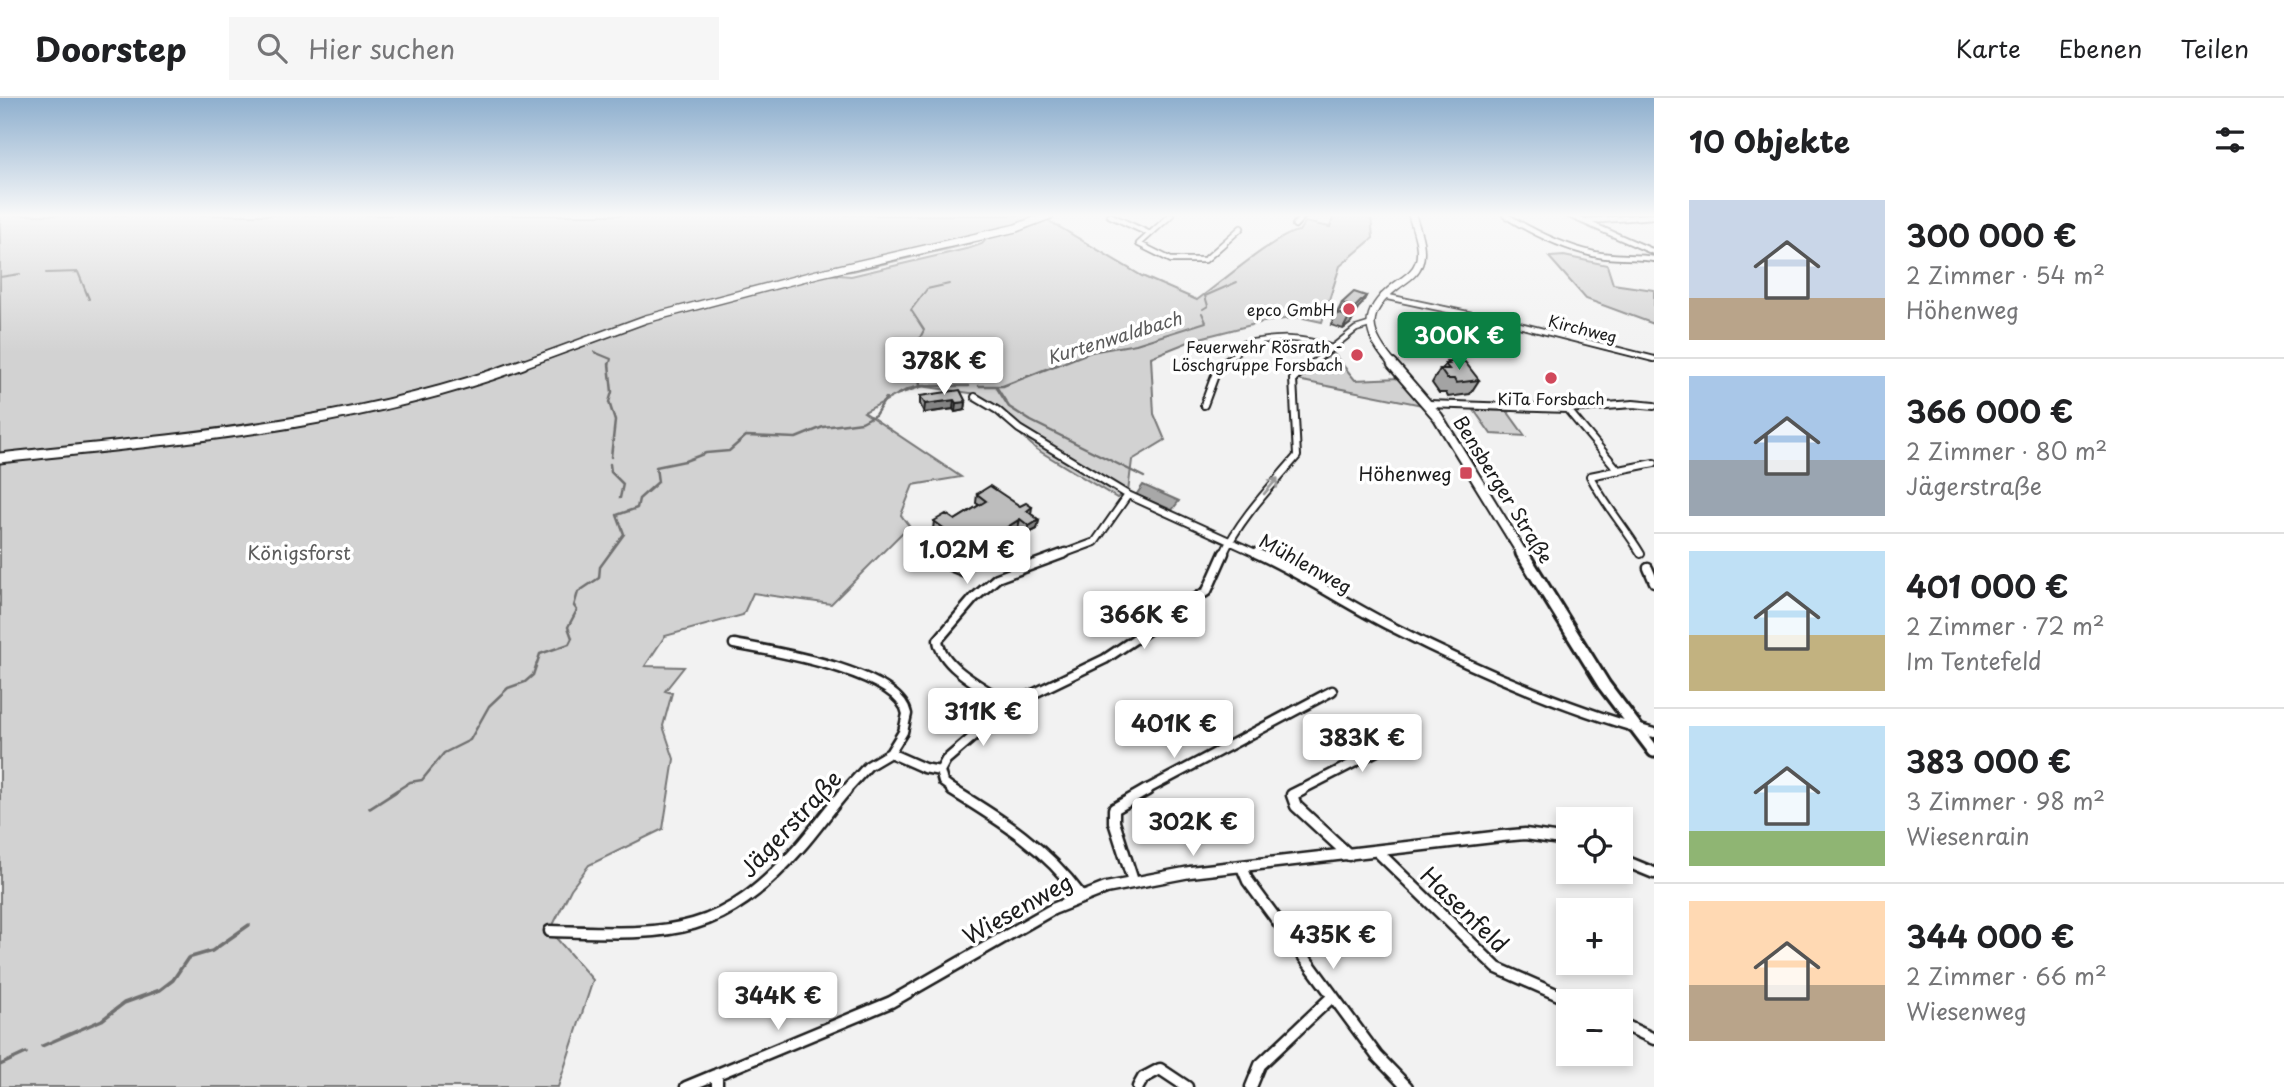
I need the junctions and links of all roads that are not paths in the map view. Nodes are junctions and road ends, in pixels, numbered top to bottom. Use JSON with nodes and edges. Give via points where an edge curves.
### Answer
{"nodes":[{"id":1,"x":873,"y":261,"type":"edge"},
{"id":2,"x":1419,"y":261,"type":"edge"},
{"id":3,"x":1383,"y":296,"type":"junction"},
{"id":4,"x":1369,"y":325,"type":"junction"},
{"id":5,"x":1332,"y":348,"type":"junction"},
{"id":6,"x":1654,"y":359,"type":"edge"},
{"id":7,"x":975,"y":397,"type":"dead end"},
{"id":8,"x":1429,"y":404,"type":"junction"},
{"id":9,"x":1204,"y":405,"type":"dead end"},
{"id":10,"x":1654,"y":406,"type":"edge"},
{"id":11,"x":1567,"y":410,"type":"junction"},
{"id":12,"x":0,"y":458,"type":"edge"},
{"id":13,"x":1654,"y":464,"type":"edge"},
{"id":14,"x":1619,"y":471,"type":"junction"},
{"id":15,"x":1128,"y":495,"type":"junction"},
{"id":16,"x":1230,"y":540,"type":"junction"},
{"id":17,"x":1641,"y":554,"type":"dead end"},
{"id":18,"x":1648,"y":568,"type":"dead end"},
{"id":19,"x":1654,"y":582,"type":"edge"},
{"id":20,"x":734,"y":644,"type":"dead end"},
{"id":21,"x":1332,"y":691,"type":"dead end"},
{"id":22,"x":1010,"y":705,"type":"junction"},
{"id":23,"x":1636,"y":729,"type":"junction"},
{"id":24,"x":1654,"y":733,"type":"edge"},
{"id":25,"x":1408,"y":735,"type":"dead end"},
{"id":26,"x":1654,"y":751,"type":"edge"},
{"id":27,"x":890,"y":752,"type":"junction"},
{"id":28,"x":940,"y":771,"type":"junction"},
{"id":29,"x":1556,"y":838,"type":"edge"},
{"id":30,"x":1377,"y":851,"type":"junction"},
{"id":31,"x":1349,"y":855,"type":"junction"},
{"id":32,"x":1633,"y":864,"type":"edge"},
{"id":33,"x":1242,"y":867,"type":"junction"},
{"id":34,"x":1654,"y":873,"type":"edge"},
{"id":35,"x":1133,"y":881,"type":"junction"},
{"id":36,"x":1080,"y":895,"type":"junction"},
{"id":37,"x":550,"y":931,"type":"dead end"},
{"id":38,"x":1556,"y":994,"type":"edge"},
{"id":39,"x":1333,"y":996,"type":"junction"},
{"id":40,"x":1633,"y":1029,"type":"edge"},
{"id":41,"x":1654,"y":1039,"type":"edge"},
{"id":42,"x":717,"y":1074,"type":"junction"},
{"id":43,"x":687,"y":1087,"type":"edge"},
{"id":44,"x":717,"y":1087,"type":"edge"},
{"id":45,"x":1138,"y":1087,"type":"edge"},
{"id":46,"x":1187,"y":1087,"type":"edge"},
{"id":47,"x":1251,"y":1087,"type":"edge"},
{"id":48,"x":1407,"y":1087,"type":"edge"}],
"edges":[{"from":1,"to":12,"type":"main road","via":[[639,321],[498,374],[406,399],[236,433]]},
{"from":2,"to":3,"type":"main road","via":[[1412,274]]},
{"from":3,"to":4,"type":"main road"},
{"from":3,"to":6,"type":"street","name":"Kirchweg"},
{"from":4,"to":5,"type":"street"},
{"from":4,"to":8,"type":"main road","name":"Bensberger Straße","via":[[1381,351]]},
{"from":5,"to":9,"type":"street","via":[[1294,336],[1242,344],[1218,368]]},
{"from":16,"to":5,"type":"street","one_way":true,"via":[[1297,456],[1293,379]]},
{"from":7,"to":15,"type":"street","name":"Mühlenweg"},
{"from":8,"to":11,"type":"street"},
{"from":8,"to":23,"type":"main road","name":"Bensberger Straße"},
{"from":10,"to":11,"type":"street"},
{"from":11,"to":14,"type":"street"},
{"from":13,"to":14,"type":"street"},
{"from":14,"to":17,"type":"street","via":[[1590,476],[1604,504]]},
{"from":15,"to":16,"type":"street","name":"Mühlenweg"},
{"from":15,"to":22,"type":"street","via":[[1095,542],[997,578],[938,640],[947,662]]},
{"from":16,"to":22,"type":"street","via":[[1207,591],[1105,659]]},
{"from":16,"to":23,"type":"street","name":"Mühlenweg","via":[[1401,632],[1519,686]]},
{"from":18,"to":19,"type":"street"},
{"from":20,"to":27,"type":"street","name":"Jägerstraße","via":[[845,669],[900,698],[907,718]]},
{"from":21,"to":35,"type":"street","via":[[1114,810]]},
{"from":22,"to":28,"type":"street","via":[[946,760]]},
{"from":23,"to":24,"type":"street","name":"Mühlenweg"},
{"from":23,"to":26,"type":"main road","name":"Bensberger Straße"},
{"from":25,"to":31,"type":"street","via":[[1292,795],[1296,806]]},
{"from":27,"to":28,"type":"street"},
{"from":27,"to":37,"type":"street","name":"Jägerstraße","via":[[878,757],[758,888],[724,913],[671,931]]},
{"from":28,"to":36,"type":"street","via":[[950,788],[1042,849]]},
{"from":29,"to":30,"type":"street","name":"Wiesenweg","via":[[1525,834]]},
{"from":30,"to":31,"type":"street","name":"Wiesenweg"},
{"from":30,"to":38,"type":"street","name":"Hasenfeld","via":[[1497,968]]},
{"from":31,"to":33,"type":"street","name":"Wiesenweg"},
{"from":32,"to":34,"type":"street"},
{"from":33,"to":35,"type":"street","name":"Wiesenweg"},
{"from":33,"to":39,"type":"street"},
{"from":35,"to":36,"type":"street","name":"Wiesenweg"},
{"from":36,"to":42,"type":"street","name":"Wiesenweg","via":[[902,997]]},
{"from":39,"to":47,"type":"street","via":[[1260,1065]]},
{"from":39,"to":48,"type":"street","via":[[1377,1056]]},
{"from":40,"to":41,"type":"street"},
{"from":42,"to":43,"type":"street","name":"Wiesenweg"},
{"from":42,"to":44,"type":"street"},
{"from":45,"to":46,"type":"street","via":[[1143,1078],[1160,1069]]}]}
